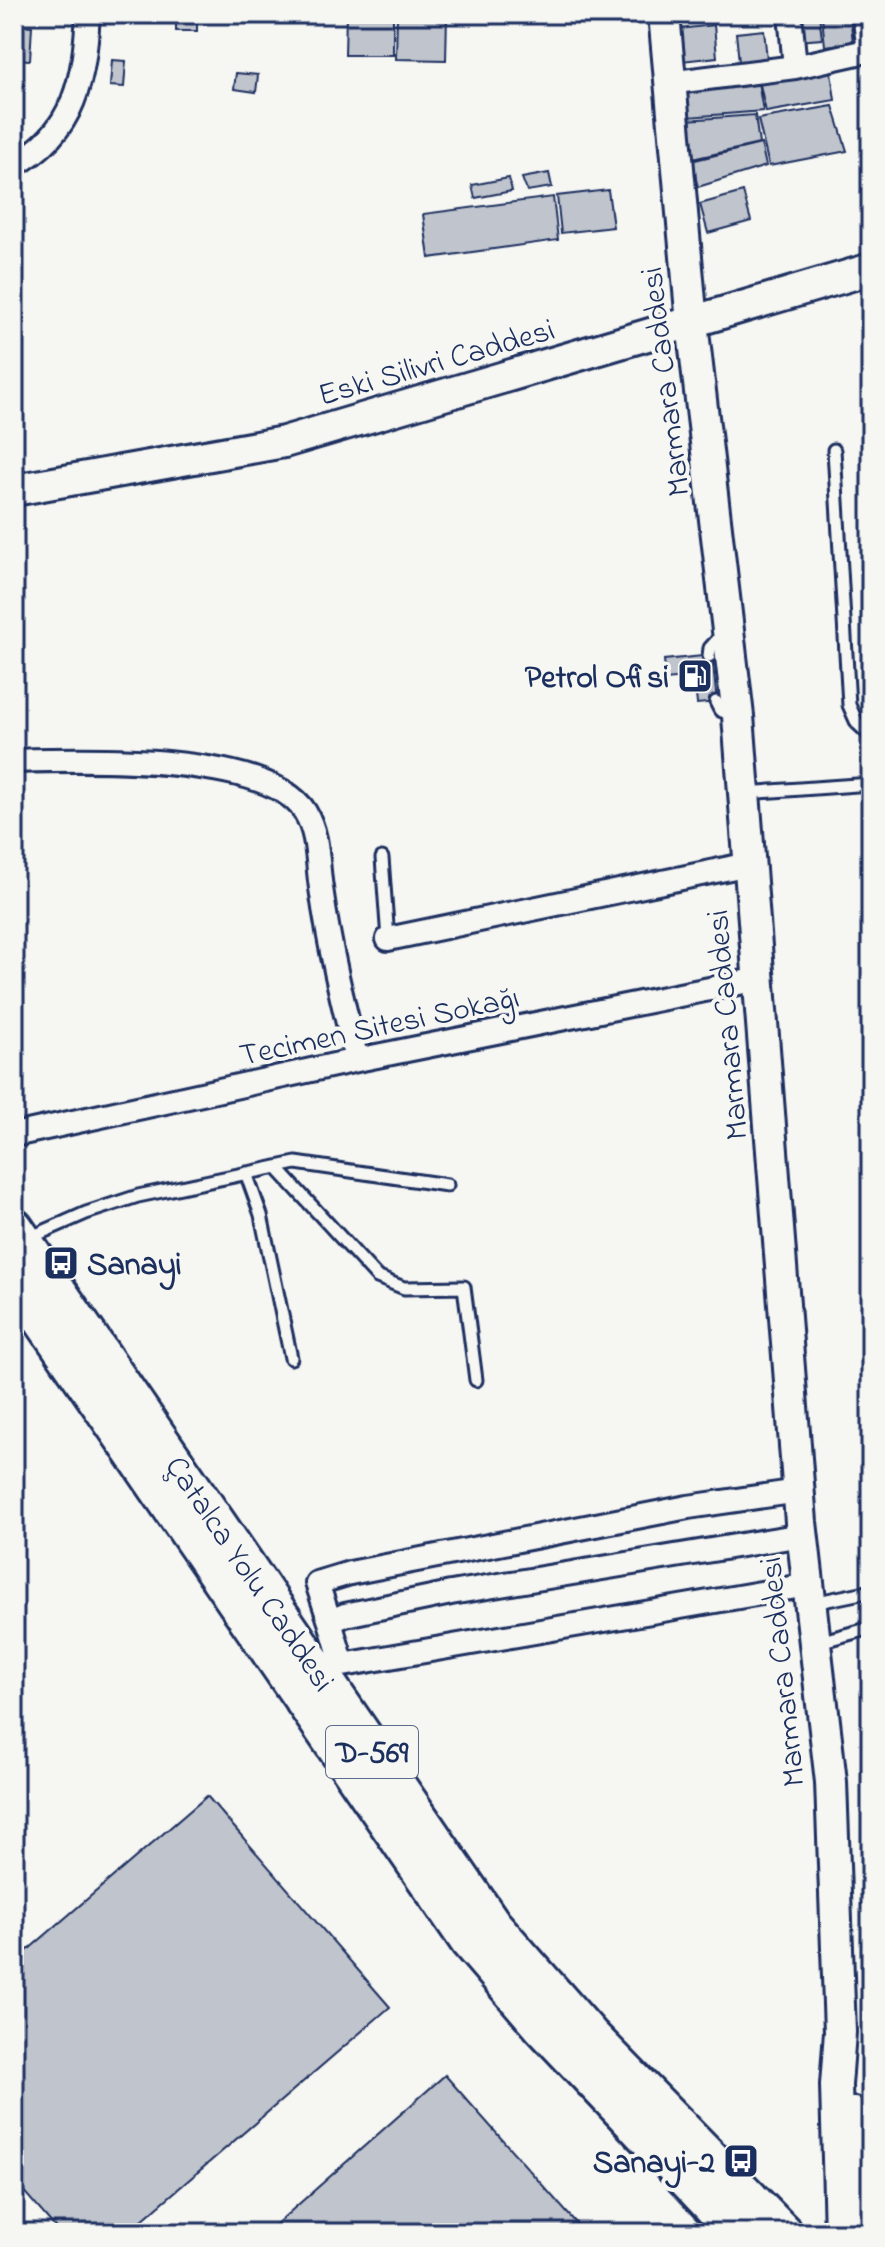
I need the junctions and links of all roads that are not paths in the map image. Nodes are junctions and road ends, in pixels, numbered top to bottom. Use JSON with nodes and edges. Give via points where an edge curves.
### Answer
{"nodes":[{"id":1,"x":88,"y":14,"type":"edge"},
{"id":2,"x":664,"y":14,"type":"edge"},
{"id":3,"x":790,"y":14,"type":"edge"},
{"id":4,"x":864,"y":14,"type":"edge"},
{"id":5,"x":870,"y":50,"type":"edge"},
{"id":6,"x":795,"y":67,"type":"junction"},
{"id":7,"x":668,"y":83,"type":"junction"},
{"id":8,"x":14,"y":165,"type":"edge"},
{"id":9,"x":871,"y":269,"type":"edge"},
{"id":10,"x":692,"y":323,"type":"junction"},
{"id":11,"x":834,"y":450,"type":"dead end"},
{"id":12,"x":14,"y":490,"type":"edge"},
{"id":13,"x":729,"y":628,"type":"junction"},
{"id":14,"x":709,"y":656,"type":"dead end"},
{"id":15,"x":871,"y":736,"type":"edge"},
{"id":16,"x":14,"y":761,"type":"edge"},
{"id":17,"x":871,"y":784,"type":"edge"},
{"id":18,"x":744,"y":793,"type":"junction"},
{"id":19,"x":382,"y":858,"type":"dead end"},
{"id":20,"x":749,"y":864,"type":"junction"},
{"id":21,"x":388,"y":939,"type":"joint"},
{"id":22,"x":759,"y":979,"type":"junction"},
{"id":23,"x":357,"y":1060,"type":"junction"},
{"id":24,"x":14,"y":1135,"type":"edge"},
{"id":25,"x":276,"y":1167,"type":"junction"},
{"id":26,"x":246,"y":1173,"type":"junction"},
{"id":27,"x":447,"y":1185,"type":"dead end"},
{"id":28,"x":19,"y":1234,"type":"edge"},
{"id":29,"x":14,"y":1279,"type":"edge"},
{"id":30,"x":291,"y":1358,"type":"dead end"},
{"id":31,"x":476,"y":1380,"type":"dead end"},
{"id":32,"x":799,"y":1491,"type":"junction"},
{"id":33,"x":802,"y":1535,"type":"junction"},
{"id":34,"x":871,"y":1591,"type":"edge"},
{"id":35,"x":809,"y":1594,"type":"junction"},
{"id":36,"x":330,"y":1622,"type":"junction"},
{"id":37,"x":871,"y":1628,"type":"edge"},
{"id":38,"x":815,"y":1643,"type":"junction"},
{"id":39,"x":840,"y":2032,"type":"junction"},
{"id":40,"x":737,"y":2233,"type":"edge"},
{"id":41,"x":784,"y":2233,"type":"edge"},
{"id":42,"x":840,"y":2233,"type":"edge"},
{"id":43,"x":869,"y":2233,"type":"edge"}],
"edges":[{"from":1,"to":8,"type":"street","via":[[77,95],[52,136]]},
{"from":2,"to":7,"type":"main road","name":"Marmara Caddesi"},
{"from":3,"to":6,"type":"street"},
{"from":4,"to":5,"type":"street"},
{"from":5,"to":6,"type":"street"},
{"from":6,"to":7,"type":"street"},
{"from":7,"to":10,"type":"main road","name":"Marmara Caddesi"},
{"from":9,"to":10,"type":"main road","name":"Eski Silivri Caddesi"},
{"from":10,"to":12,"type":"main road","name":"Eski Silivri Caddesi","via":[[284,442]]},
{"from":10,"to":13,"type":"main road","name":"Marmara Caddesi"},
{"from":11,"to":15,"type":"lane","via":[[849,705]]},
{"from":13,"to":14,"type":"lane"},
{"from":13,"to":18,"type":"main road","name":"Marmara Caddesi","via":[[727,709]]},
{"from":16,"to":23,"type":"street","via":[[114,758],[213,770],[274,784],[304,811],[318,847],[321,888]]},
{"from":17,"to":18,"type":"lane"},
{"from":18,"to":20,"type":"main road","name":"Marmara Caddesi"},
{"from":19,"to":21,"type":"lane"},
{"from":20,"to":21,"type":"street"},
{"from":20,"to":22,"type":"main road","name":"Marmara Caddesi"},
{"from":22,"to":23,"type":"street","name":"Tecimen Sitesi Sokağı"},
{"from":22,"to":32,"type":"main road","name":"Marmara Caddesi"},
{"from":23,"to":24,"type":"street","name":"Tecimen Sitesi Sokağı"},
{"from":25,"to":26,"type":"lane"},
{"from":25,"to":27,"type":"lane","via":[[296,1163]]},
{"from":25,"to":31,"type":"lane","via":[[377,1277],[404,1288],[464,1287]]},
{"from":26,"to":28,"type":"lane","via":[[138,1196]]},
{"from":26,"to":30,"type":"lane","via":[[261,1215]]},
{"from":28,"to":41,"type":"highway","name":"Çatalca Yolu Caddesi","number":"D-569","via":[[493,1925],[579,2024]]},
{"from":29,"to":40,"type":"highway","name":"Çatalca Yolu Caddesi","number":"D-569","via":[[469,1942]]},
{"from":32,"to":33,"type":"main road","name":"Marmara Caddesi"},
{"from":32,"to":36,"type":"street","via":[[350,1573],[317,1583]]},
{"from":33,"to":35,"type":"main road","name":"Marmara Caddesi"},
{"from":33,"to":36,"type":"street","via":[[451,1593]]},
{"from":34,"to":35,"type":"lane"},
{"from":35,"to":36,"type":"street","via":[[343,1665]]},
{"from":35,"to":38,"type":"main road","name":"Marmara Caddesi"},
{"from":37,"to":38,"type":"lane"},
{"from":38,"to":39,"type":"main road","name":"Marmara Caddesi","via":[[831,1782]]},
{"from":39,"to":42,"type":"main road"},
{"from":39,"to":43,"type":"main road"}]}
